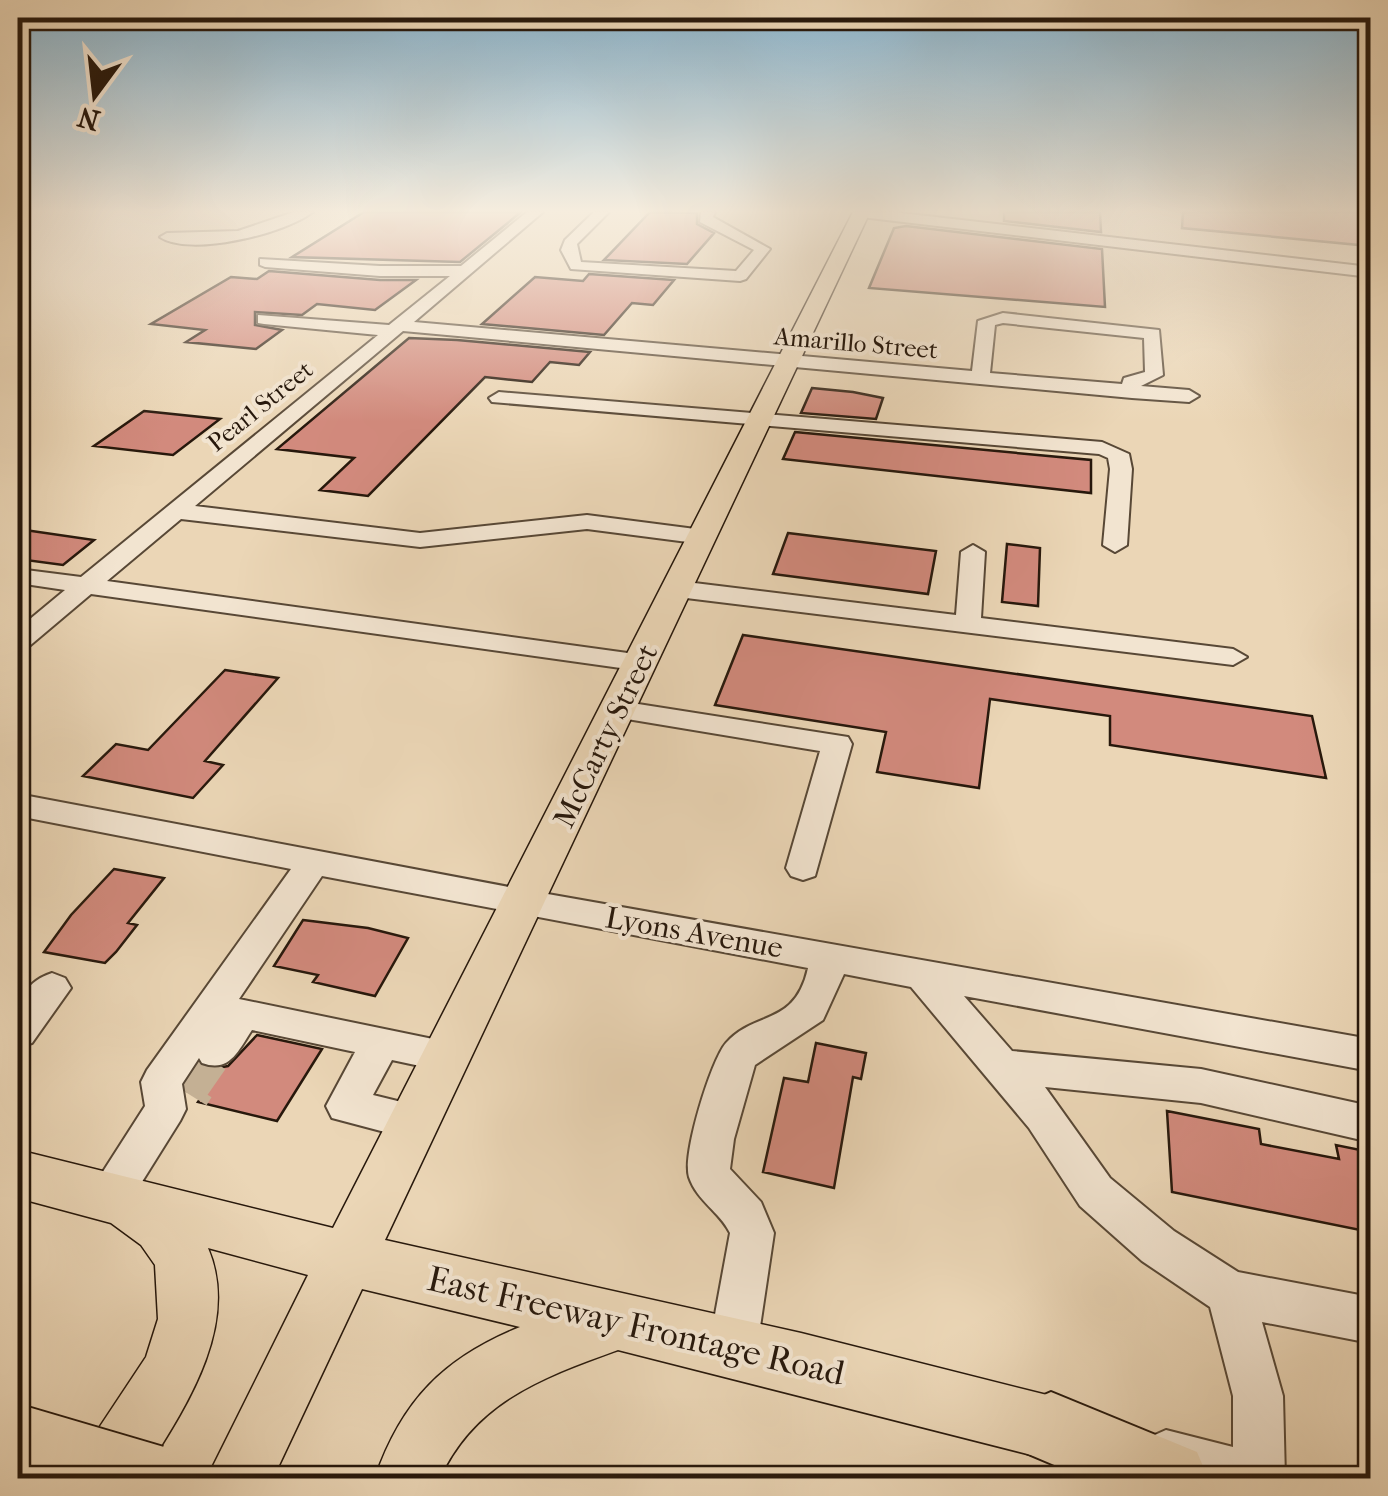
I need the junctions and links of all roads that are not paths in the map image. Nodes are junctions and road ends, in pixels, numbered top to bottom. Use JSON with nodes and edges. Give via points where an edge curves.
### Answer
{"nodes":[{"id":1,"x":452,"y":282,"type":"edge"},
{"id":2,"x":827,"y":282,"type":"edge"},
{"id":3,"x":264,"y":319,"type":"dead end"},
{"id":4,"x":397,"y":328,"type":"junction"},
{"id":5,"x":788,"y":362,"type":"junction"},
{"id":6,"x":980,"y":379,"type":"junction"},
{"id":7,"x":1132,"y":392,"type":"junction"},
{"id":8,"x":1189,"y":396,"type":"dead end"},
{"id":9,"x":499,"y":398,"type":"dead end"},
{"id":10,"x":760,"y":420,"type":"junction"},
{"id":11,"x":176,"y":511,"type":"junction"},
{"id":12,"x":703,"y":537,"type":"junction"},
{"id":13,"x":1115,"y":545,"type":"dead end"},
{"id":14,"x":973,"y":552,"type":"dead end"},
{"id":15,"x":18,"y":576,"type":"edge"},
{"id":16,"x":86,"y":585,"type":"junction"},
{"id":17,"x":678,"y":590,"type":"junction"},
{"id":18,"x":968,"y":624,"type":"junction"},
{"id":19,"x":18,"y":642,"type":"edge"},
{"id":20,"x":1232,"y":657,"type":"dead end"},
{"id":21,"x":642,"y":663,"type":"junction"},
{"id":22,"x":619,"y":710,"type":"junction"},
{"id":23,"x":18,"y":805,"type":"edge"},
{"id":24,"x":314,"y":862,"type":"junction"},
{"id":25,"x":803,"y":868,"type":"dead end"},
{"id":26,"x":525,"y":903,"type":"junction"},
{"id":27,"x":829,"y":957,"type":"junction"},
{"id":28,"x":922,"y":974,"type":"junction"},
{"id":29,"x":52,"y":988,"type":"dead end"},
{"id":30,"x":228,"y":1010,"type":"junction"},
{"id":31,"x":18,"y":1032,"type":"edge"},
{"id":32,"x":381,"y":1043,"type":"junction"},
{"id":33,"x":216,"y":1052,"type":"tunnel mouth"},
{"id":34,"x":448,"y":1056,"type":"junction"},
{"id":35,"x":1370,"y":1056,"type":"edge"},
{"id":36,"x":1002,"y":1066,"type":"junction"},
{"id":37,"x":415,"y":1122,"type":"junction"},
{"id":38,"x":1370,"y":1124,"type":"edge"},
{"id":39,"x":18,"y":1174,"type":"edge"},
{"id":40,"x":114,"y":1196,"type":"junction"},
{"id":41,"x":346,"y":1258,"type":"junction"},
{"id":42,"x":1230,"y":1293,"type":"junction"},
{"id":43,"x":1370,"y":1320,"type":"edge"},
{"id":44,"x":616,"y":1321,"type":"junction"},
{"id":45,"x":732,"y":1347,"type":"junction"},
{"id":46,"x":1051,"y":1428,"type":"junction"},
{"id":47,"x":18,"y":1438,"type":"edge"},
{"id":48,"x":104,"y":1478,"type":"edge"},
{"id":49,"x":154,"y":1478,"type":"edge"},
{"id":50,"x":239,"y":1478,"type":"edge"},
{"id":51,"x":407,"y":1478,"type":"edge"},
{"id":52,"x":1171,"y":1478,"type":"edge"},
{"id":53,"x":1257,"y":1478,"type":"edge"}],
"edges":[{"from":1,"to":4,"type":"street","name":"Pearl Street"},
{"from":2,"to":5,"type":"main road","name":"McCarty Street"},
{"from":3,"to":4,"type":"street","name":"Amarillo Street"},
{"from":4,"to":5,"type":"street","name":"Amarillo Street"},
{"from":4,"to":11,"type":"street","name":"Pearl Street"},
{"from":5,"to":6,"type":"street","name":"Amarillo Street"},
{"from":5,"to":10,"type":"main road","name":"McCarty Street"},
{"from":6,"to":7,"type":"street","name":"Amarillo Street"},
{"from":6,"to":7,"type":"street","via":[[987,321],[1022,319],[1153,334],[1154,374],[1130,382]]},
{"from":7,"to":8,"type":"street","name":"Amarillo Street"},
{"from":9,"to":10,"type":"street"},
{"from":10,"to":12,"type":"main road","name":"McCarty Street"},
{"from":10,"to":13,"type":"street","via":[[1102,448],[1118,454],[1121,469]]},
{"from":11,"to":12,"type":"street","via":[[420,540],[587,522]]},
{"from":11,"to":16,"type":"street","name":"Pearl Street"},
{"from":12,"to":17,"type":"main road","name":"McCarty Street"},
{"from":14,"to":18,"type":"street"},
{"from":15,"to":16,"type":"street"},
{"from":16,"to":19,"type":"street","name":"Pearl Street"},
{"from":16,"to":21,"type":"street"},
{"from":17,"to":18,"type":"street"},
{"from":17,"to":21,"type":"main road","name":"McCarty Street"},
{"from":18,"to":20,"type":"street"},
{"from":21,"to":22,"type":"main road","name":"McCarty Street"},
{"from":22,"to":25,"type":"street","via":[[837,744]]},
{"from":22,"to":26,"type":"main road","name":"McCarty Street"},
{"from":23,"to":24,"type":"street","name":"Lyons Avenue"},
{"from":24,"to":26,"type":"street","name":"Lyons Avenue"},
{"from":24,"to":30,"type":"street"},
{"from":26,"to":27,"type":"street","name":"Lyons Avenue"},
{"from":26,"to":34,"type":"main road","name":"McCarty Street"},
{"from":27,"to":28,"type":"street","name":"Lyons Avenue"},
{"from":27,"to":45,"type":"street","via":[[823,990],[806,1016],[737,1058],[707,1164],[714,1183],[750,1220],[752,1233]]},
{"from":28,"to":35,"type":"street","name":"Lyons Avenue"},
{"from":28,"to":36,"type":"street"},
{"from":29,"to":31,"type":"street"},
{"from":30,"to":32,"type":"street"},
{"from":30,"to":33,"type":"street"},
{"from":30,"to":40,"type":"street","via":[[162,1082],[177,1101]]},
{"from":32,"to":34,"type":"street"},
{"from":32,"to":37,"type":"street","via":[[346,1106]]},
{"from":34,"to":37,"type":"main road","name":"McCarty Street"},
{"from":36,"to":38,"type":"street","via":[[1201,1086]]},
{"from":36,"to":42,"type":"street","via":[[1095,1192],[1158,1246]]},
{"from":37,"to":41,"type":"main road","name":"McCarty Street"},
{"from":39,"to":40,"type":"main road","name":"East Freeway Frontage Road"},
{"from":40,"to":41,"type":"main road","name":"East Freeway Frontage Road"},
{"from":40,"to":48,"type":"main road","via":[[161,1228],[183,1257],[188,1320],[170,1373]]},
{"from":41,"to":44,"type":"main road","name":"East Freeway Frontage Road"},
{"from":41,"to":50,"type":"main road","name":"McCarty Street"},
{"from":42,"to":43,"type":"street"},
{"from":42,"to":53,"type":"street","via":[[1258,1396]]},
{"from":44,"to":45,"type":"main road","name":"East Freeway Frontage Road"},
{"from":44,"to":51,"type":"main road","via":[[476,1378],[422,1441]]},
{"from":45,"to":46,"type":"main road","name":"East Freeway Frontage Road"},
{"from":46,"to":52,"type":"highway"},
{"from":46,"to":53,"type":"street","name":"East Freeway Frontage Road"},
{"from":47,"to":49,"type":"highway","bridge":true}]}
